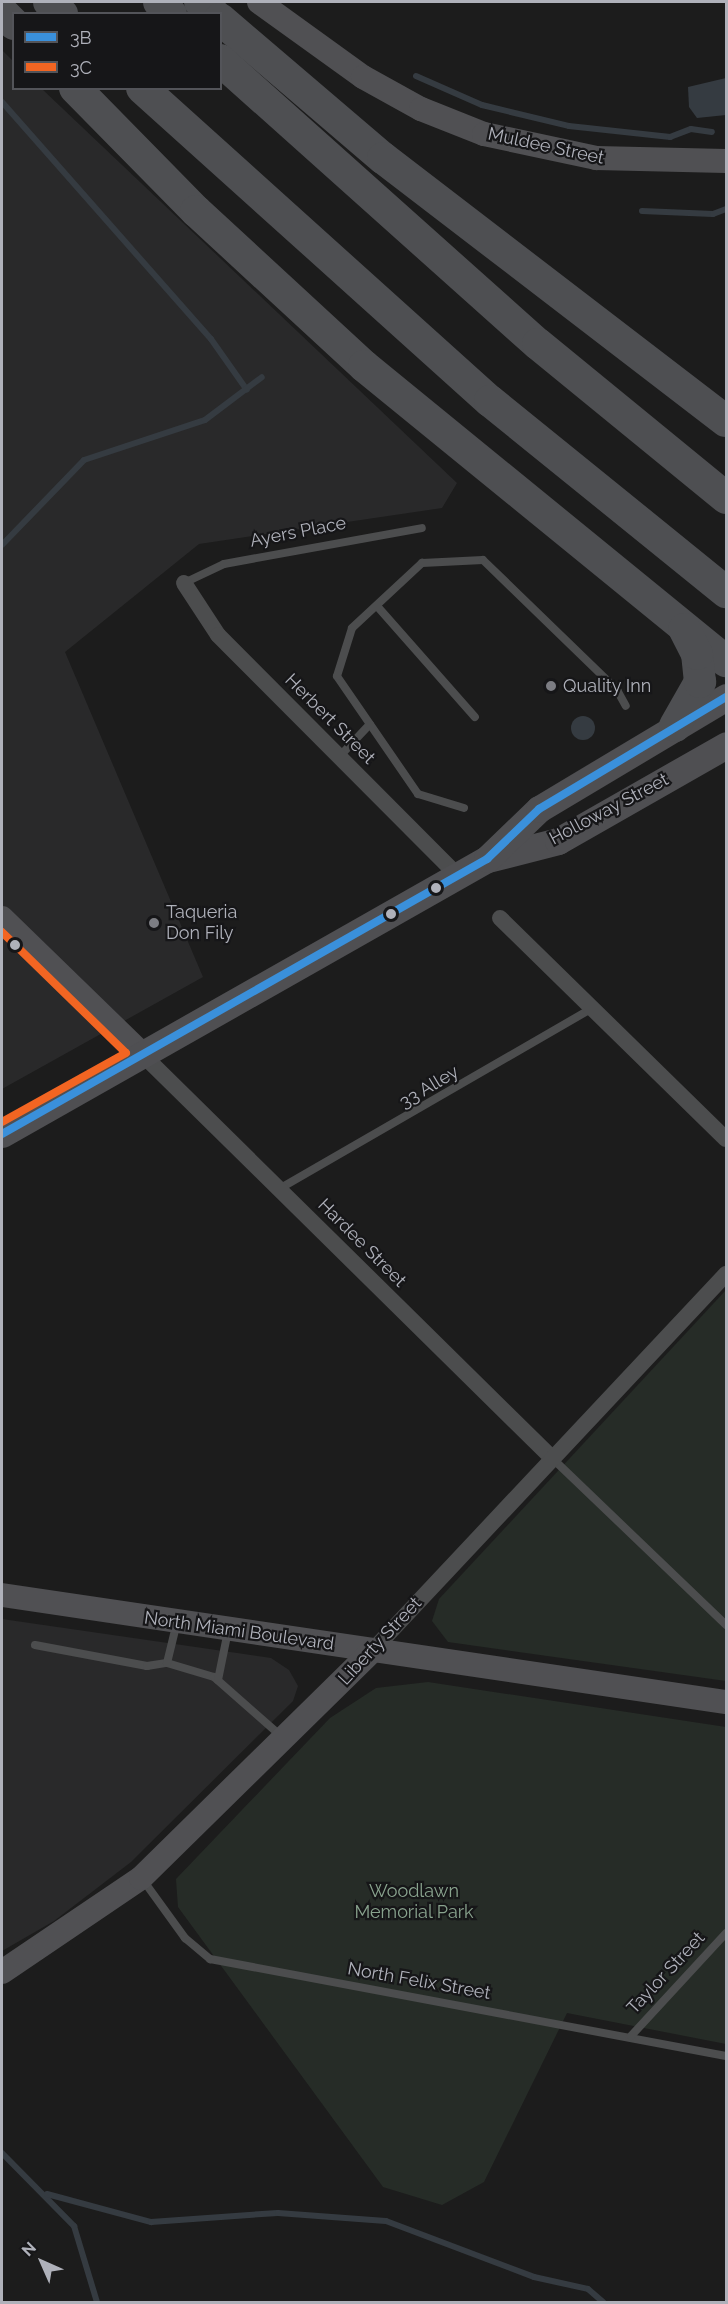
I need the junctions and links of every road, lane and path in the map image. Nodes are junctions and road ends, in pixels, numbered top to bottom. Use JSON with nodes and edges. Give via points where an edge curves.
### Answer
{"nodes":[{"id":1,"x":200,"y":2,"type":"edge"},
{"id":2,"x":259,"y":2,"type":"edge"},
{"id":3,"x":212,"y":12,"type":"edge"},
{"id":4,"x":222,"y":21,"type":"edge"},
{"id":5,"x":222,"y":62,"type":"edge"},
{"id":6,"x":77,"y":90,"type":"edge"},
{"id":7,"x":144,"y":90,"type":"edge"},
{"id":8,"x":726,"y":161,"type":"edge"},
{"id":9,"x":726,"y":421,"type":"edge"},
{"id":10,"x":726,"y":498,"type":"edge"},
{"id":11,"x":422,"y":528,"type":"dead end"},
{"id":12,"x":184,"y":583,"type":"joint"},
{"id":13,"x":726,"y":592,"type":"edge"},
{"id":14,"x":376,"y":606,"type":"junction"},
{"id":15,"x":684,"y":628,"type":"junction"},
{"id":16,"x":726,"y":661,"type":"edge"},
{"id":17,"x":726,"y":698,"type":"edge"},
{"id":18,"x":626,"y":706,"type":"dead end"},
{"id":19,"x":475,"y":717,"type":"dead end"},
{"id":20,"x":370,"y":724,"type":"junction"},
{"id":21,"x":675,"y":726,"type":"junction"},
{"id":22,"x":726,"y":745,"type":"edge"},
{"id":23,"x":339,"y":757,"type":"junction"},
{"id":24,"x":464,"y":808,"type":"dead end"},
{"id":25,"x":487,"y":859,"type":"junction"},
{"id":26,"x":458,"y":876,"type":"junction"},
{"id":27,"x":2,"y":918,"type":"edge"},
{"id":28,"x":500,"y":918,"type":"dead end"},
{"id":29,"x":592,"y":1008,"type":"junction"},
{"id":30,"x":143,"y":1055,"type":"junction"},
{"id":31,"x":2,"y":1134,"type":"edge"},
{"id":32,"x":726,"y":1139,"type":"edge"},
{"id":33,"x":279,"y":1189,"type":"junction"},
{"id":34,"x":726,"y":1274,"type":"edge"},
{"id":35,"x":553,"y":1459,"type":"junction"},
{"id":36,"x":2,"y":1596,"type":"edge"},
{"id":37,"x":177,"y":1622,"type":"junction"},
{"id":38,"x":726,"y":1625,"type":"edge"},
{"id":39,"x":229,"y":1629,"type":"junction"},
{"id":40,"x":34,"y":1645,"type":"dead end"},
{"id":41,"x":373,"y":1650,"type":"junction"},
{"id":42,"x":168,"y":1664,"type":"junction"},
{"id":43,"x":218,"y":1680,"type":"junction"},
{"id":44,"x":726,"y":1702,"type":"edge"},
{"id":45,"x":286,"y":1740,"type":"junction"},
{"id":46,"x":141,"y":1878,"type":"junction"},
{"id":47,"x":726,"y":1933,"type":"edge"},
{"id":48,"x":2,"y":1972,"type":"edge"},
{"id":49,"x":631,"y":2036,"type":"junction"},
{"id":50,"x":726,"y":2056,"type":"edge"}],
"edges":[{"from":1,"to":3,"type":"highway"},
{"from":2,"to":8,"type":"street","name":"Muldee Street","via":[[363,77],[421,109],[484,134],[596,158]]},
{"from":4,"to":9,"type":"highway","via":[[383,158]]},
{"from":5,"to":10,"type":"highway","via":[[538,344]]},
{"from":6,"to":15,"type":"highway","via":[[196,211],[364,366]]},
{"from":7,"to":13,"type":"highway","via":[[490,401]]},
{"from":11,"to":12,"type":"lane","name":"Ayers Place","via":[[224,564]]},
{"from":12,"to":23,"type":"street","name":"Herbert Street","via":[[218,635]]},
{"from":14,"to":18,"type":"lane","via":[[422,562],[483,560],[617,690]]},
{"from":14,"to":19,"type":"lane"},
{"from":14,"to":20,"type":"lane","via":[[352,628],[337,676]]},
{"from":15,"to":16,"type":"highway"},
{"from":15,"to":21,"type":"highway","via":[[697,654],[700,682]]},
{"from":17,"to":21,"type":"main road","name":"Holloway Street"},
{"from":20,"to":23,"type":"lane"},
{"from":20,"to":24,"type":"lane","via":[[418,794]]},
{"from":21,"to":25,"type":"main road","name":"Holloway Street","via":[[538,809]]},
{"from":22,"to":25,"type":"main road","name":"Holloway Street","via":[[558,841]]},
{"from":23,"to":26,"type":"street","name":"Herbert Street"},
{"from":25,"to":26,"type":"main road","name":"Holloway Street"},
{"from":26,"to":30,"type":"main road","name":"Holloway Street"},
{"from":27,"to":30,"type":"street"},
{"from":28,"to":29,"type":"street"},
{"from":29,"to":32,"type":"street"},
{"from":29,"to":33,"type":"lane","name":"33 Alley"},
{"from":30,"to":31,"type":"main road","name":"Holloway Street"},
{"from":30,"to":33,"type":"street","name":"Hardee Street"},
{"from":33,"to":35,"type":"street","name":"Hardee Street"},
{"from":34,"to":35,"type":"street","name":"Liberty Street"},
{"from":35,"to":38,"type":"lane"},
{"from":35,"to":41,"type":"street","name":"Liberty Street"},
{"from":36,"to":37,"type":"street","name":"North Miami Boulevard"},
{"from":37,"to":39,"type":"street","name":"North Miami Boulevard"},
{"from":37,"to":42,"type":"lane"},
{"from":39,"to":41,"type":"street","name":"North Miami Boulevard"},
{"from":39,"to":43,"type":"lane"},
{"from":40,"to":42,"type":"lane","via":[[147,1666]]},
{"from":41,"to":44,"type":"street","name":"North Miami Boulevard"},
{"from":41,"to":45,"type":"street","name":"Liberty Street"},
{"from":42,"to":43,"type":"lane"},
{"from":43,"to":45,"type":"lane"},
{"from":45,"to":46,"type":"street","name":"Liberty Street"},
{"from":46,"to":48,"type":"street","name":"Liberty Street"},
{"from":46,"to":49,"type":"lane","name":"North Felix Street","via":[[185,1938],[210,1959]]},
{"from":47,"to":49,"type":"lane","name":"Taylor Street"},
{"from":49,"to":50,"type":"lane","name":"North Felix Street"}]}
